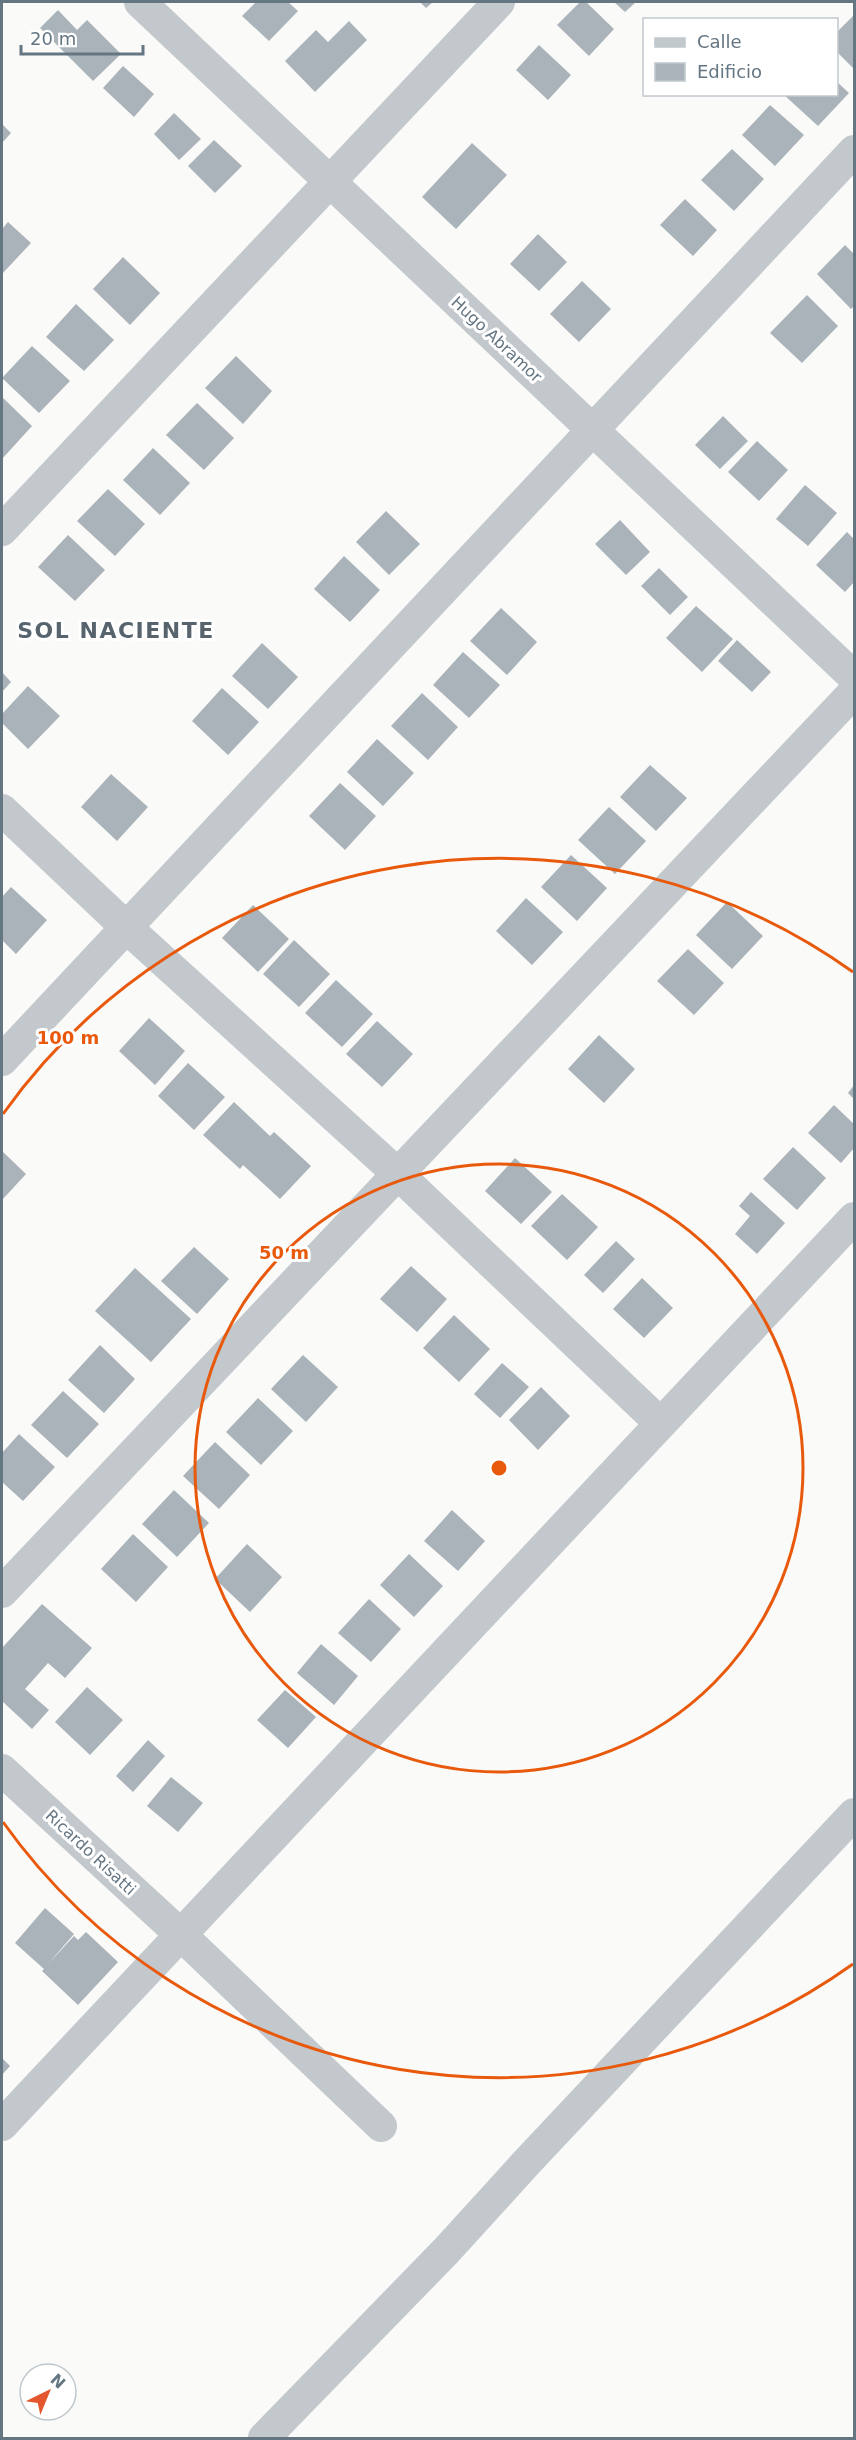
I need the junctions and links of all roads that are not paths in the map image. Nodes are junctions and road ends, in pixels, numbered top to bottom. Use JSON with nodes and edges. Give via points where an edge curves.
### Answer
{"nodes":[{"id":1,"x":140,"y":2,"type":"edge"},
{"id":2,"x":499,"y":2,"type":"edge"},
{"id":3,"x":855,"y":151,"type":"edge"},
{"id":4,"x":329,"y":180,"type":"junction"},
{"id":5,"x":593,"y":429,"type":"junction"},
{"id":6,"x":2,"y":530,"type":"edge"},
{"id":7,"x":855,"y":677,"type":"edge"},
{"id":8,"x":855,"y":692,"type":"edge"},
{"id":9,"x":2,"y":810,"type":"edge"},
{"id":10,"x":127,"y":928,"type":"junction"},
{"id":11,"x":2,"y":1060,"type":"edge"},
{"id":12,"x":399,"y":1175,"type":"junction"},
{"id":13,"x":855,"y":1218,"type":"edge"},
{"id":14,"x":660,"y":1423,"type":"junction"},
{"id":15,"x":2,"y":1592,"type":"edge"},
{"id":16,"x":2,"y":1770,"type":"edge"},
{"id":17,"x":855,"y":1814,"type":"edge"},
{"id":18,"x":180,"y":1934,"type":"junction"},
{"id":19,"x":2,"y":2125,"type":"edge"},
{"id":20,"x":381,"y":2126,"type":"dead end"},
{"id":21,"x":264,"y":2439,"type":"edge"}],
"edges":[{"from":1,"to":4,"type":"street","name":"Hugo Abramor"},
{"from":2,"to":4,"type":"street"},
{"from":3,"to":5,"type":"street"},
{"from":4,"to":5,"type":"street","name":"Hugo Abramor"},
{"from":4,"to":6,"type":"street"},
{"from":5,"to":7,"type":"street","name":"Hugo Abramor"},
{"from":5,"to":10,"type":"street"},
{"from":8,"to":12,"type":"street"},
{"from":9,"to":10,"type":"street"},
{"from":10,"to":11,"type":"street"},
{"from":10,"to":12,"type":"street"},
{"from":12,"to":14,"type":"street"},
{"from":12,"to":15,"type":"street"},
{"from":13,"to":14,"type":"street"},
{"from":14,"to":18,"type":"street"},
{"from":16,"to":18,"type":"street","name":"Ricardo Risatti"},
{"from":17,"to":21,"type":"street","via":[[446,2251]]},
{"from":18,"to":19,"type":"street"},
{"from":18,"to":20,"type":"street","name":"Ricardo Risatti"}]}
